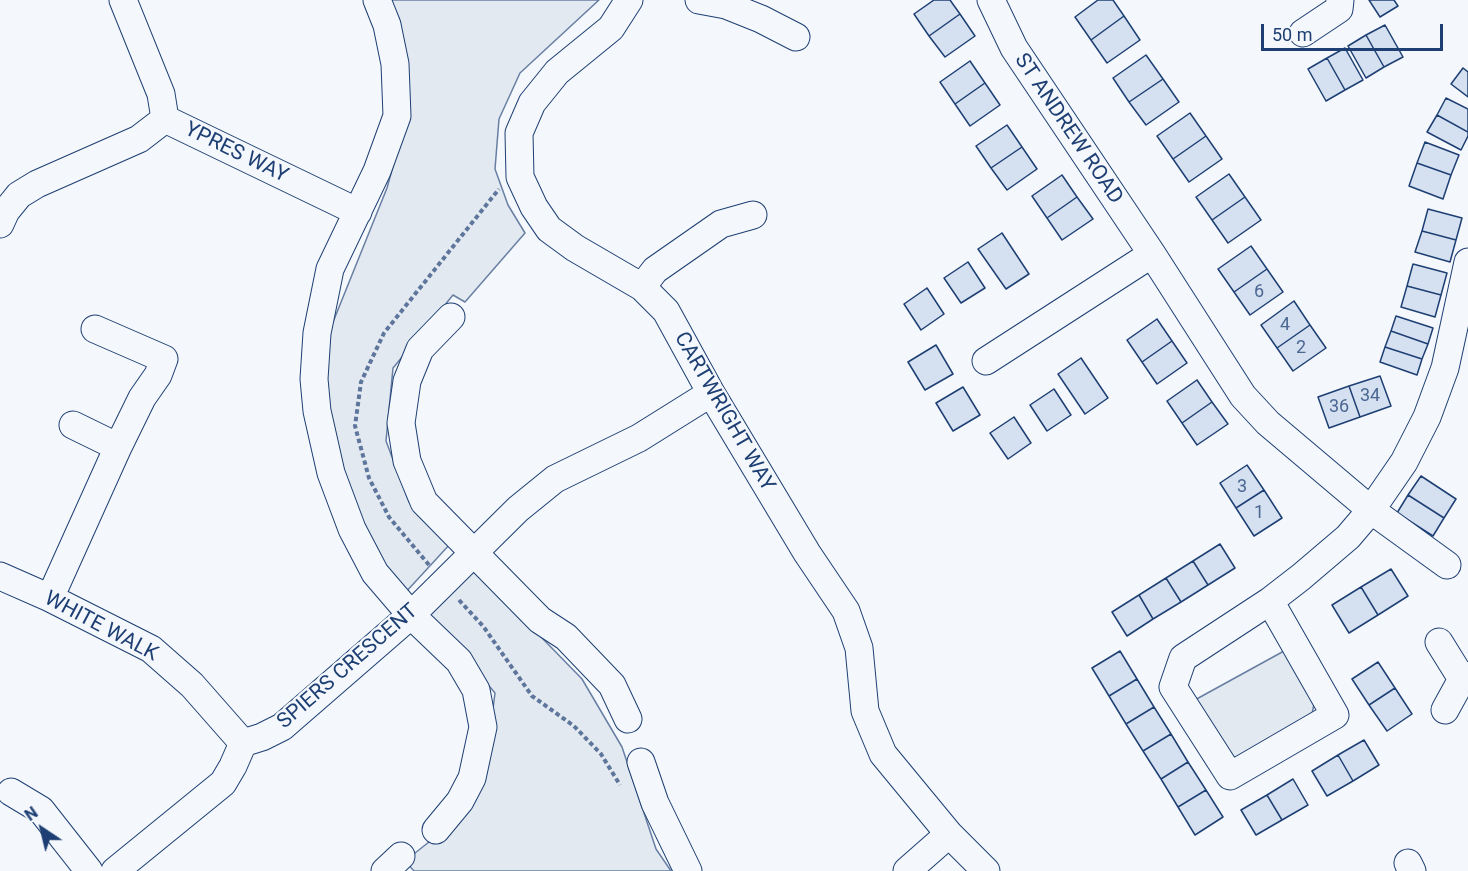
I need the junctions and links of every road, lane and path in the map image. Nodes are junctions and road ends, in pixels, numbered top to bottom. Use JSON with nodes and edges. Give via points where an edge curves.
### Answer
{"nodes":[{"id":1,"x":123,"y":0,"type":"edge"},
{"id":2,"x":377,"y":0,"type":"edge"},
{"id":3,"x":629,"y":0,"type":"edge"},
{"id":4,"x":699,"y":0,"type":"edge"},
{"id":5,"x":991,"y":0,"type":"edge"},
{"id":6,"x":1340,"y":0,"type":"edge"},
{"id":7,"x":767,"y":10,"type":"edge"},
{"id":8,"x":1303,"y":33,"type":"dead end"},
{"id":9,"x":796,"y":38,"type":"dead end"},
{"id":10,"x":165,"y":119,"type":"junction"},
{"id":11,"x":358,"y":212,"type":"junction"},
{"id":12,"x":753,"y":216,"type":"dead end"},
{"id":13,"x":0,"y":224,"type":"edge"},
{"id":14,"x":1152,"y":254,"type":"junction"},
{"id":15,"x":1468,"y":262,"type":"edge"},
{"id":16,"x":642,"y":287,"type":"junction"},
{"id":17,"x":451,"y":317,"type":"dead end"},
{"id":18,"x":95,"y":329,"type":"dead end"},
{"id":19,"x":986,"y":361,"type":"dead end"},
{"id":20,"x":1457,"y":372,"type":"edge"},
{"id":21,"x":711,"y":393,"type":"junction"},
{"id":22,"x":73,"y":425,"type":"dead end"},
{"id":23,"x":118,"y":447,"type":"junction"},
{"id":24,"x":1371,"y":510,"type":"junction"},
{"id":25,"x":474,"y":551,"type":"junction"},
{"id":26,"x":1447,"y":565,"type":"dead end"},
{"id":27,"x":0,"y":576,"type":"edge"},
{"id":28,"x":444,"y":582,"type":"junction"},
{"id":29,"x":50,"y":598,"type":"junction"},
{"id":30,"x":1270,"y":601,"type":"junction"},
{"id":31,"x":411,"y":615,"type":"junction"},
{"id":32,"x":1439,"y":642,"type":"dead end"},
{"id":33,"x":1465,"y":678,"type":"edge"},
{"id":34,"x":1445,"y":710,"type":"dead end"},
{"id":35,"x":628,"y":719,"type":"dead end"},
{"id":36,"x":243,"y":743,"type":"junction"},
{"id":37,"x":641,"y":762,"type":"dead end"},
{"id":38,"x":624,"y":791,"type":"dead end"},
{"id":39,"x":11,"y":792,"type":"dead end"},
{"id":40,"x":436,"y":830,"type":"dead end"},
{"id":41,"x":949,"y":834,"type":"junction"},
{"id":42,"x":89,"y":871,"type":"edge"},
{"id":43,"x":115,"y":871,"type":"edge"},
{"id":44,"x":688,"y":871,"type":"edge"},
{"id":45,"x":907,"y":871,"type":"edge"},
{"id":46,"x":986,"y":871,"type":"edge"}],
"edges":[{"from":1,"to":10,"type":"street","via":[[161,94]]},
{"from":2,"to":11,"type":"street","via":[[395,64],[397,116]]},
{"from":3,"to":16,"type":"street","name":"CARTWRIGHT WAY","via":[[611,28],[557,72],[532,103],[519,133],[520,177],[549,229]]},
{"from":4,"to":7,"type":"street"},
{"from":5,"to":14,"type":"street","name":"ST ANDREW ROAD","via":[[1014,48]]},
{"from":6,"to":8,"type":"street","via":[[1339,9]]},
{"from":7,"to":9,"type":"street"},
{"from":10,"to":11,"type":"street","name":"YPRES WAY"},
{"from":10,"to":13,"type":"street","name":"YPRES WAY","via":[[139,139],[19,195]]},
{"from":11,"to":31,"type":"street","via":[[330,269],[317,333],[317,411],[331,473],[352,529],[375,573]]},
{"from":12,"to":16,"type":"street","via":[[721,224],[655,270]]},
{"from":14,"to":19,"type":"street"},
{"from":14,"to":24,"type":"street","name":"ST ANDREW ROAD","via":[[1243,396],[1268,423]]},
{"from":15,"to":20,"type":"street"},
{"from":16,"to":21,"type":"street","name":"CARTWRIGHT WAY","via":[[666,311]]},
{"from":17,"to":25,"type":"street","via":[[420,350],[407,381],[400,423],[407,460],[424,502]]},
{"from":18,"to":23,"type":"street","via":[[164,359]]},
{"from":20,"to":24,"type":"street"},
{"from":21,"to":25,"type":"street","name":"SPIERS CRESCENT","via":[[639,438],[555,479]]},
{"from":21,"to":41,"type":"street","name":"CARTWRIGHT WAY","via":[[846,611],[859,648],[865,711],[883,753]]},
{"from":22,"to":23,"type":"street"},
{"from":23,"to":29,"type":"street"},
{"from":24,"to":26,"type":"street","name":"ST ANDREW ROAD"},
{"from":24,"to":30,"type":"street","via":[[1348,537]]},
{"from":25,"to":28,"type":"street","name":"SPIERS CRESCENT"},
{"from":25,"to":35,"type":"street","via":[[540,620],[566,637],[612,685]]},
{"from":27,"to":29,"type":"street","name":"WHITE WALK"},
{"from":28,"to":31,"type":"street","name":"SPIERS CRESCENT"},
{"from":28,"to":38,"type":"path","via":[[483,627],[532,696],[574,726],[601,754]]},
{"from":29,"to":36,"type":"street","name":"WHITE WALK","via":[[151,649],[192,685]]},
{"from":30,"to":30,"type":"street","via":[[1183,658],[1173,687],[1230,776],[1335,715]]},
{"from":31,"to":36,"type":"street","name":"SPIERS CRESCENT","via":[[282,727]]},
{"from":31,"to":40,"type":"street","via":[[459,661],[476,690],[483,727],[472,778],[460,801]]},
{"from":32,"to":33,"type":"street"},
{"from":33,"to":34,"type":"street"},
{"from":36,"to":43,"type":"street","via":[[223,783]]},
{"from":37,"to":44,"type":"street","via":[[655,803]]},
{"from":39,"to":42,"type":"street","via":[[41,810]]},
{"from":41,"to":45,"type":"street"},
{"from":41,"to":46,"type":"street","name":"CARTWRIGHT WAY"}]}
